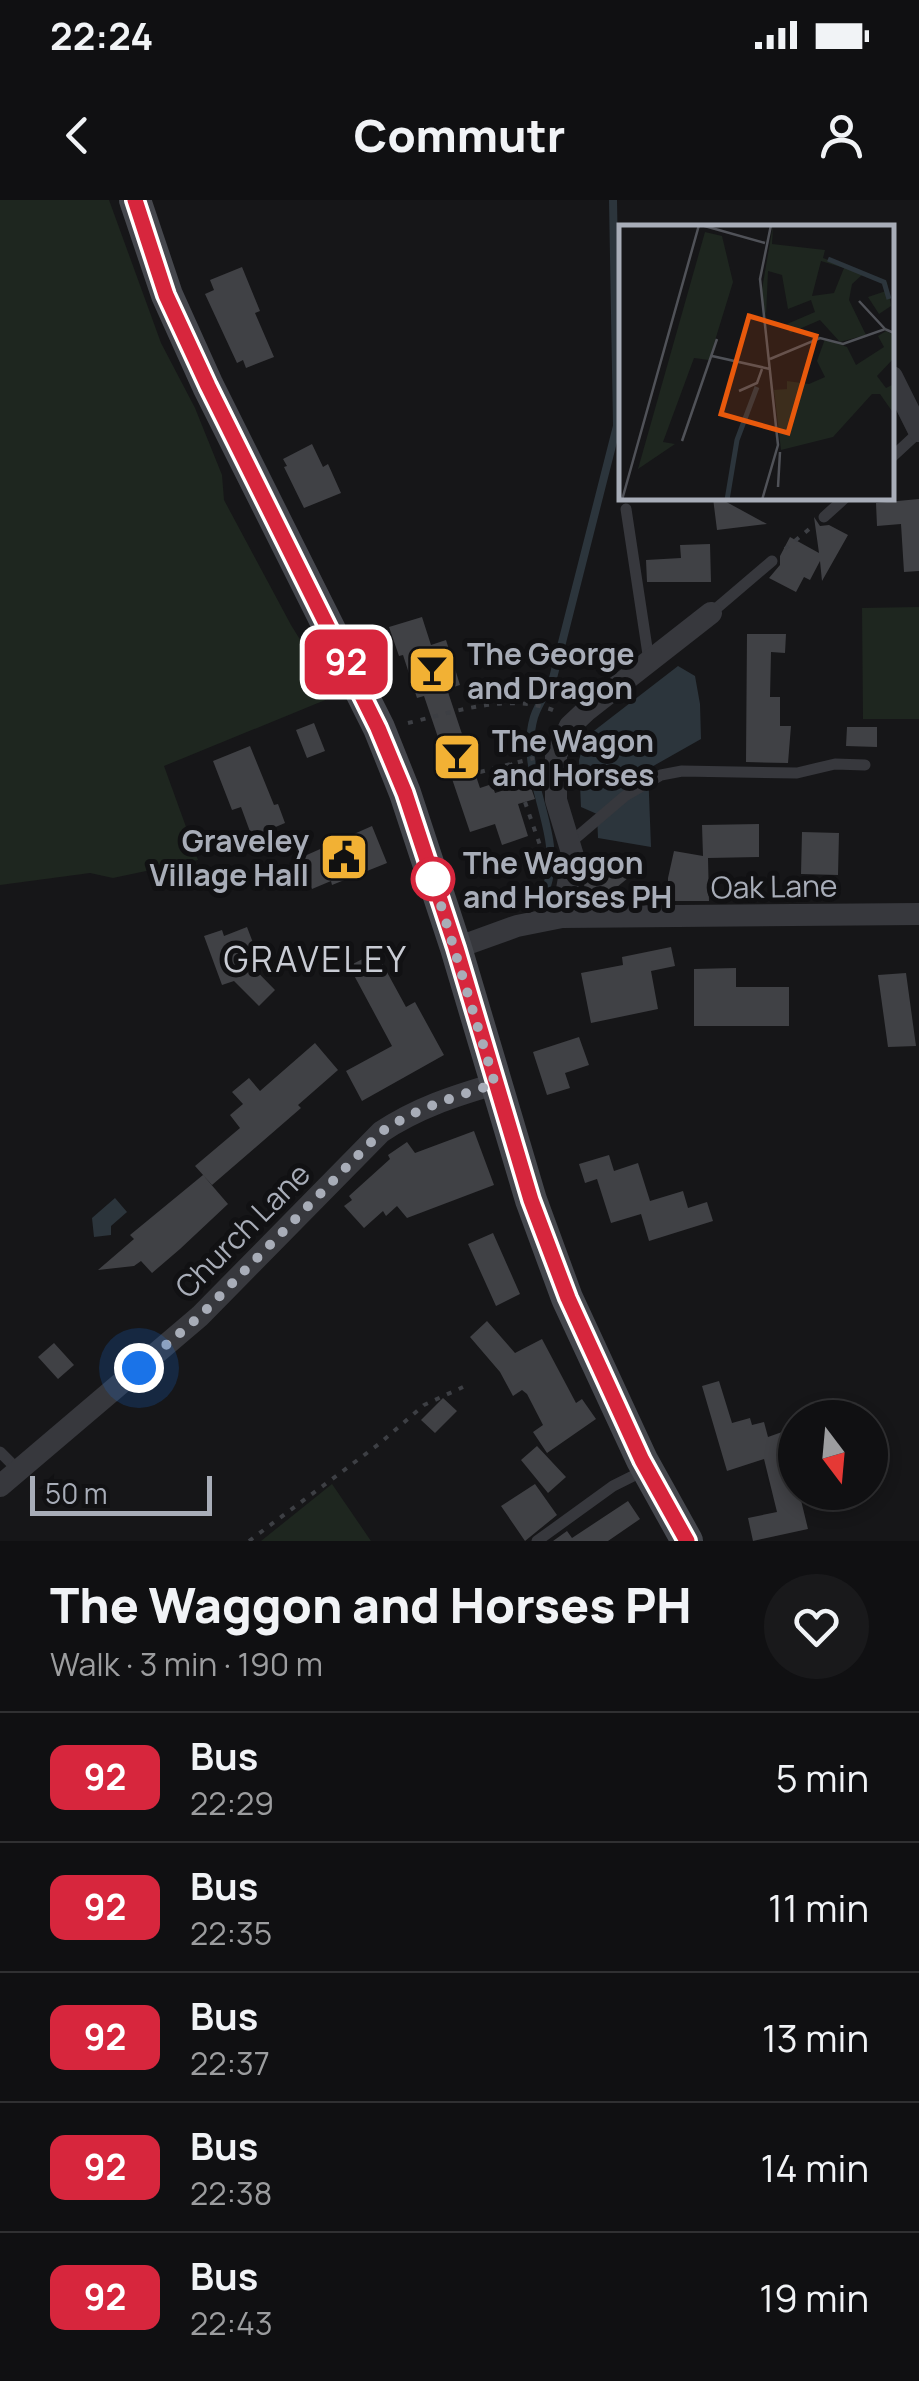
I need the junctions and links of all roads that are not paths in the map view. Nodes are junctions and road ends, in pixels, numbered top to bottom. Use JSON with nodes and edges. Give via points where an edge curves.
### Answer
{"nodes":[{"id":1,"x":135,"y":200,"type":"edge"},
{"id":2,"x":894,"y":380,"type":"edge"},
{"id":3,"x":919,"y":432,"type":"edge"},
{"id":4,"x":894,"y":454,"type":"edge"},
{"id":5,"x":844,"y":500,"type":"edge"},
{"id":6,"x":626,"y":509,"type":"dead end"},
{"id":7,"x":824,"y":517,"type":"road end"},
{"id":8,"x":772,"y":560,"type":"road end"},
{"id":9,"x":712,"y":613,"type":"joint"},
{"id":10,"x":649,"y":661,"type":"junction"},
{"id":11,"x":865,"y":765,"type":"dead end"},
{"id":12,"x":570,"y":842,"type":"junction"},
{"id":13,"x":919,"y":914,"type":"edge"},
{"id":14,"x":562,"y":917,"type":"junction"},
{"id":15,"x":456,"y":948,"type":"junction"},
{"id":16,"x":495,"y":1084,"type":"junction"},
{"id":17,"x":0,"y":1452,"type":"edge"},
{"id":18,"x":647,"y":1469,"type":"junction"},
{"id":19,"x":9,"y":1478,"type":"edge"},
{"id":20,"x":536,"y":1541,"type":"edge"},
{"id":21,"x":686,"y":1541,"type":"edge"}],
"edges":[{"from":1,"to":15,"type":"main road","via":[[166,295],[378,728]]},
{"from":2,"to":3,"type":"street"},
{"from":3,"to":4,"type":"lane"},
{"from":5,"to":7,"type":"lane"},
{"from":6,"to":10,"type":"lane"},
{"from":8,"to":9,"type":"lane"},
{"from":9,"to":10,"type":"street"},
{"from":10,"to":12,"type":"street","via":[[570,726],[558,746],[556,800]]},
{"from":11,"to":12,"type":"lane","via":[[661,775]]},
{"from":12,"to":14,"type":"street"},
{"from":13,"to":14,"type":"street","name":"Oak Lane"},
{"from":14,"to":15,"type":"street","name":"Oak Lane"},
{"from":15,"to":16,"type":"main road"},
{"from":16,"to":18,"type":"main road","via":[[568,1298]]},
{"from":16,"to":19,"type":"street","name":"Church Lane","via":[[438,1101],[381,1132],[200,1316]]},
{"from":17,"to":19,"type":"lane"},
{"from":18,"to":20,"type":"lane"},
{"from":18,"to":21,"type":"main road"}]}
